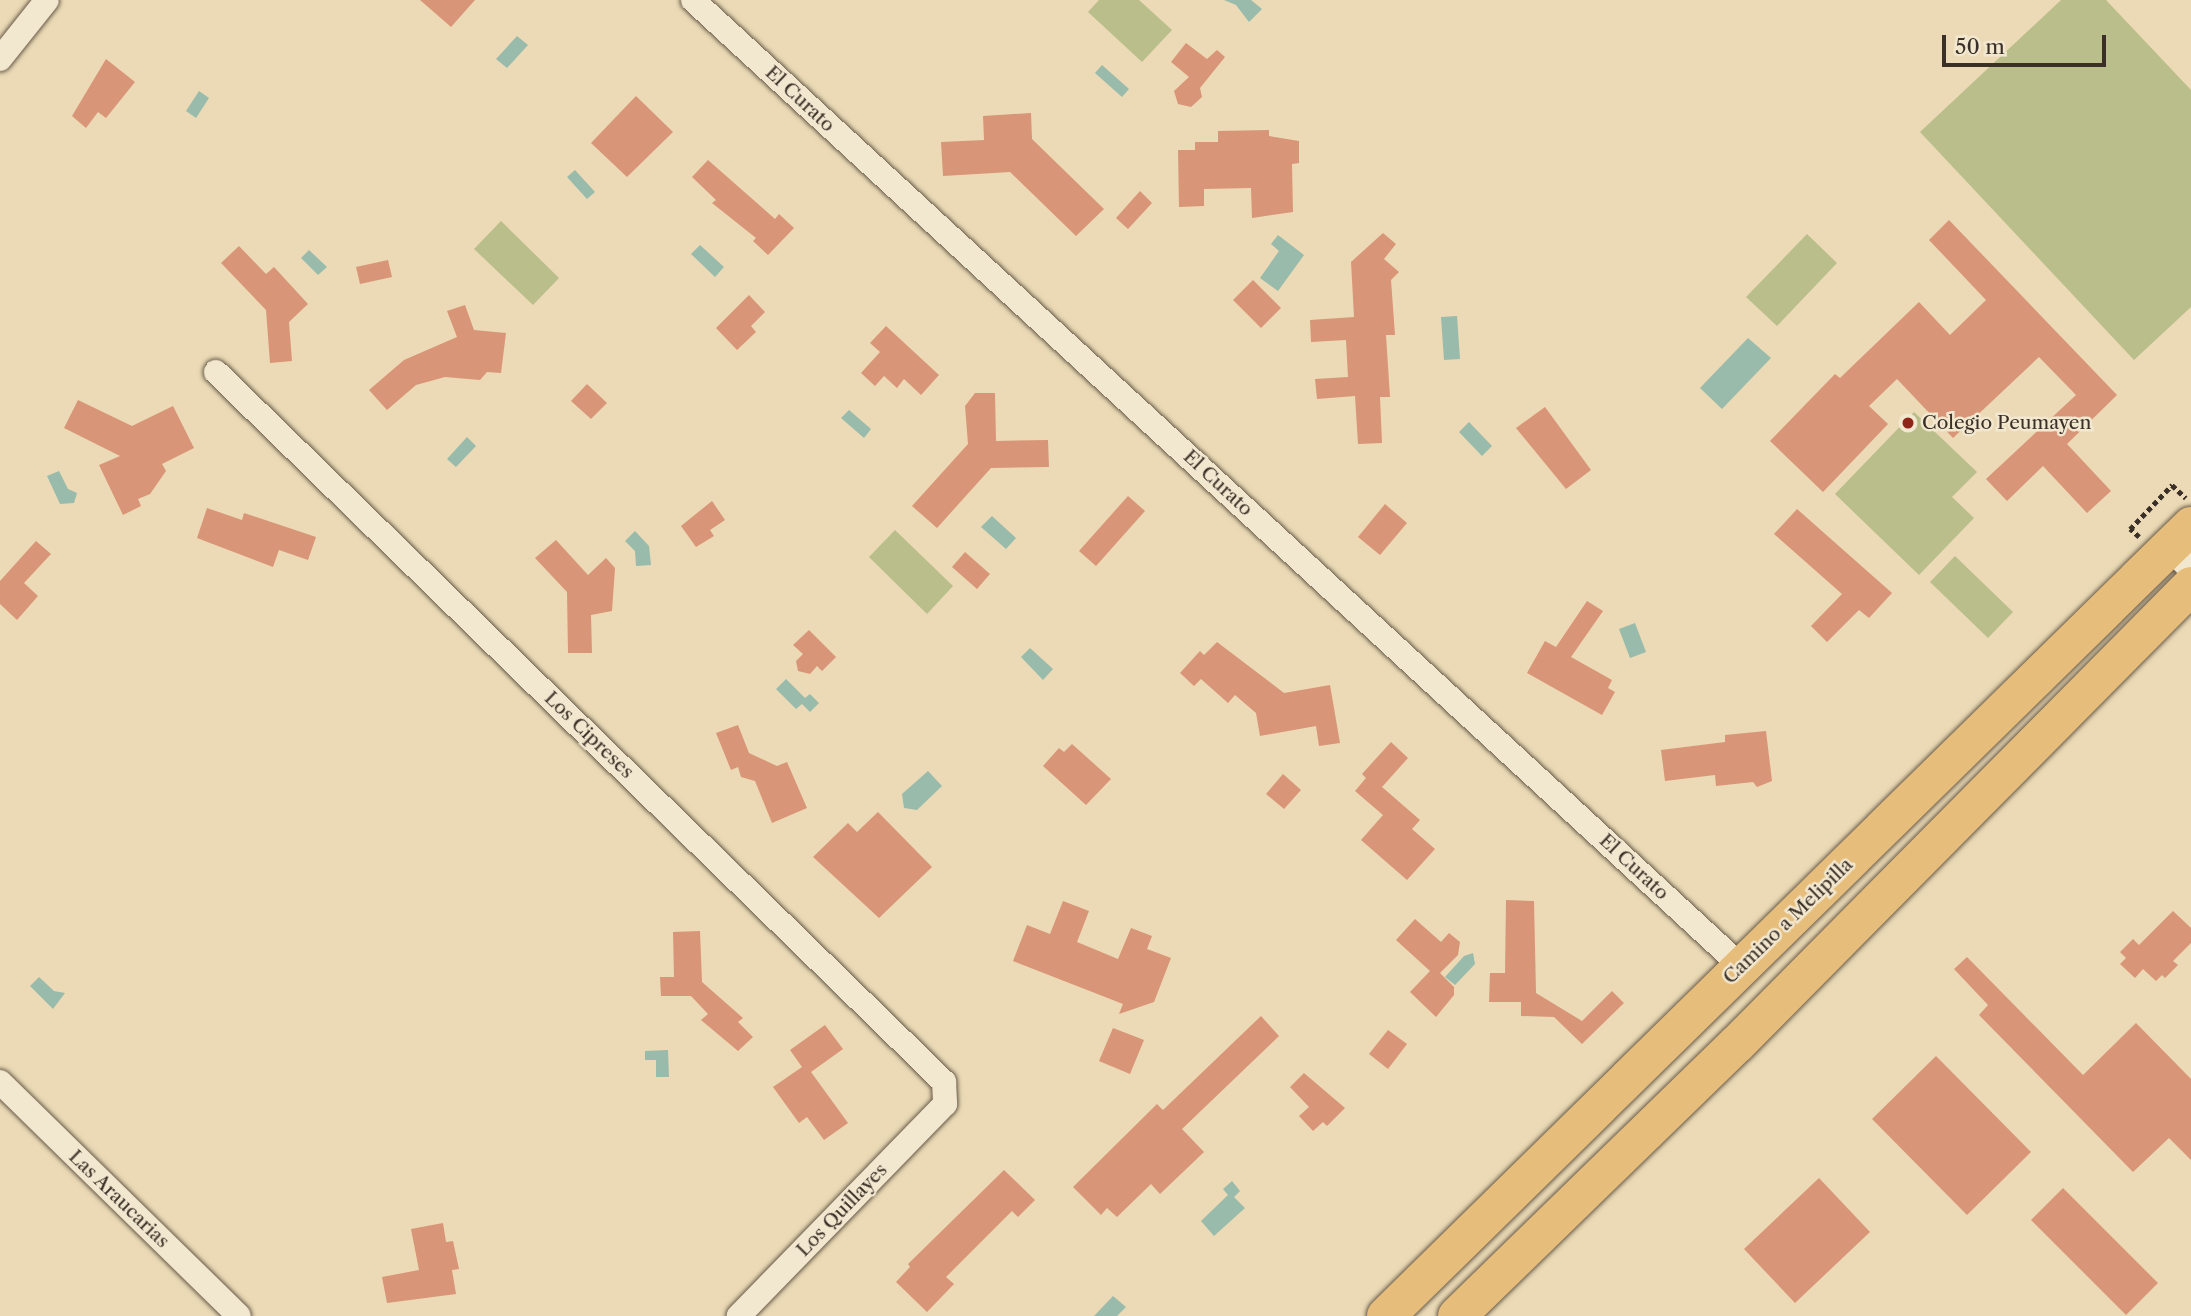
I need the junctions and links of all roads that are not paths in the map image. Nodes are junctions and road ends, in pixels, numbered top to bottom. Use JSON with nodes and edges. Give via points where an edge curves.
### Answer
{"nodes":[{"id":1,"x":47,"y":0,"type":"edge"},
{"id":2,"x":693,"y":0,"type":"edge"},
{"id":3,"x":0,"y":59,"type":"edge"},
{"id":4,"x":216,"y":372,"type":"dead end"},
{"id":5,"x":2185,"y":544,"type":"edge"},
{"id":6,"x":2191,"y":586,"type":"edge"},
{"id":7,"x":1742,"y":967,"type":"junction"},
{"id":8,"x":0,"y":1082,"type":"edge"},
{"id":9,"x":945,"y":1104,"type":"joint"},
{"id":10,"x":239,"y":1316,"type":"edge"},
{"id":11,"x":739,"y":1316,"type":"edge"},
{"id":12,"x":1386,"y":1316,"type":"edge"},
{"id":13,"x":1457,"y":1316,"type":"edge"}],
"edges":[{"from":1,"to":3,"type":"street"},
{"from":2,"to":7,"type":"street","name":"El Curato"},
{"from":4,"to":9,"type":"street","name":"Los Cipreses","via":[[944,1082]]},
{"from":5,"to":7,"type":"main road","name":"Camino a Melipilla"},
{"from":6,"to":13,"type":"main road","via":[[1737,1044]]},
{"from":7,"to":12,"type":"main road","name":"Camino a Melipilla"},
{"from":8,"to":10,"type":"street","name":"Las Araucarias"},
{"from":9,"to":11,"type":"street","name":"Los Quillayes"}]}
